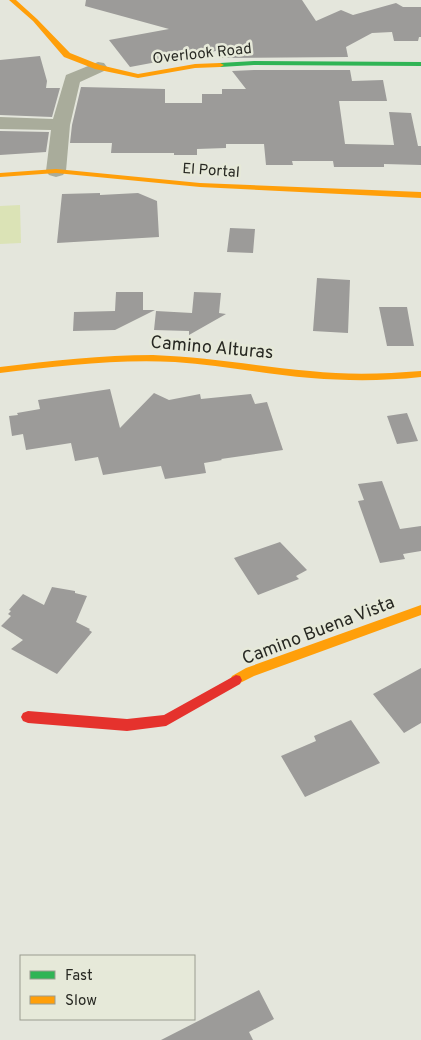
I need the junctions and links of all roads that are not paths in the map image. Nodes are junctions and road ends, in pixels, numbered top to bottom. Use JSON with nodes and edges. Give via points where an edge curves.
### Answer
{"nodes":[{"id":1,"x":12,"y":0,"type":"edge"},
{"id":2,"x":421,"y":64,"type":"edge"},
{"id":3,"x":98,"y":66,"type":"junction"},
{"id":4,"x":0,"y":123,"type":"edge"},
{"id":5,"x":61,"y":125,"type":"junction"},
{"id":6,"x":56,"y":171,"type":"junction"},
{"id":7,"x":0,"y":175,"type":"edge"},
{"id":8,"x":421,"y":195,"type":"edge"},
{"id":9,"x":0,"y":370,"type":"edge"},
{"id":10,"x":421,"y":374,"type":"edge"},
{"id":11,"x":421,"y":610,"type":"edge"},
{"id":12,"x":28,"y":717,"type":"dead end"}],
"edges":[{"from":1,"to":3,"type":"street","name":"Overlook Road","via":[[67,55]]},
{"from":2,"to":3,"type":"street","name":"Overlook Road","via":[[254,63],[195,66],[138,76]]},
{"from":3,"to":5,"type":"street","via":[[72,79]]},
{"from":4,"to":5,"type":"street"},
{"from":5,"to":6,"type":"street"},
{"from":6,"to":7,"type":"street","name":"El Portal"},
{"from":6,"to":8,"type":"street","name":"El Portal","via":[[200,185]]},
{"from":9,"to":10,"type":"street","name":"Camino Alturas","via":[[112,358],[175,359],[350,378],[395,378]]},
{"from":11,"to":12,"type":"street","name":"Camino Buena Vista","via":[[250,672],[166,720],[127,725]]}]}
